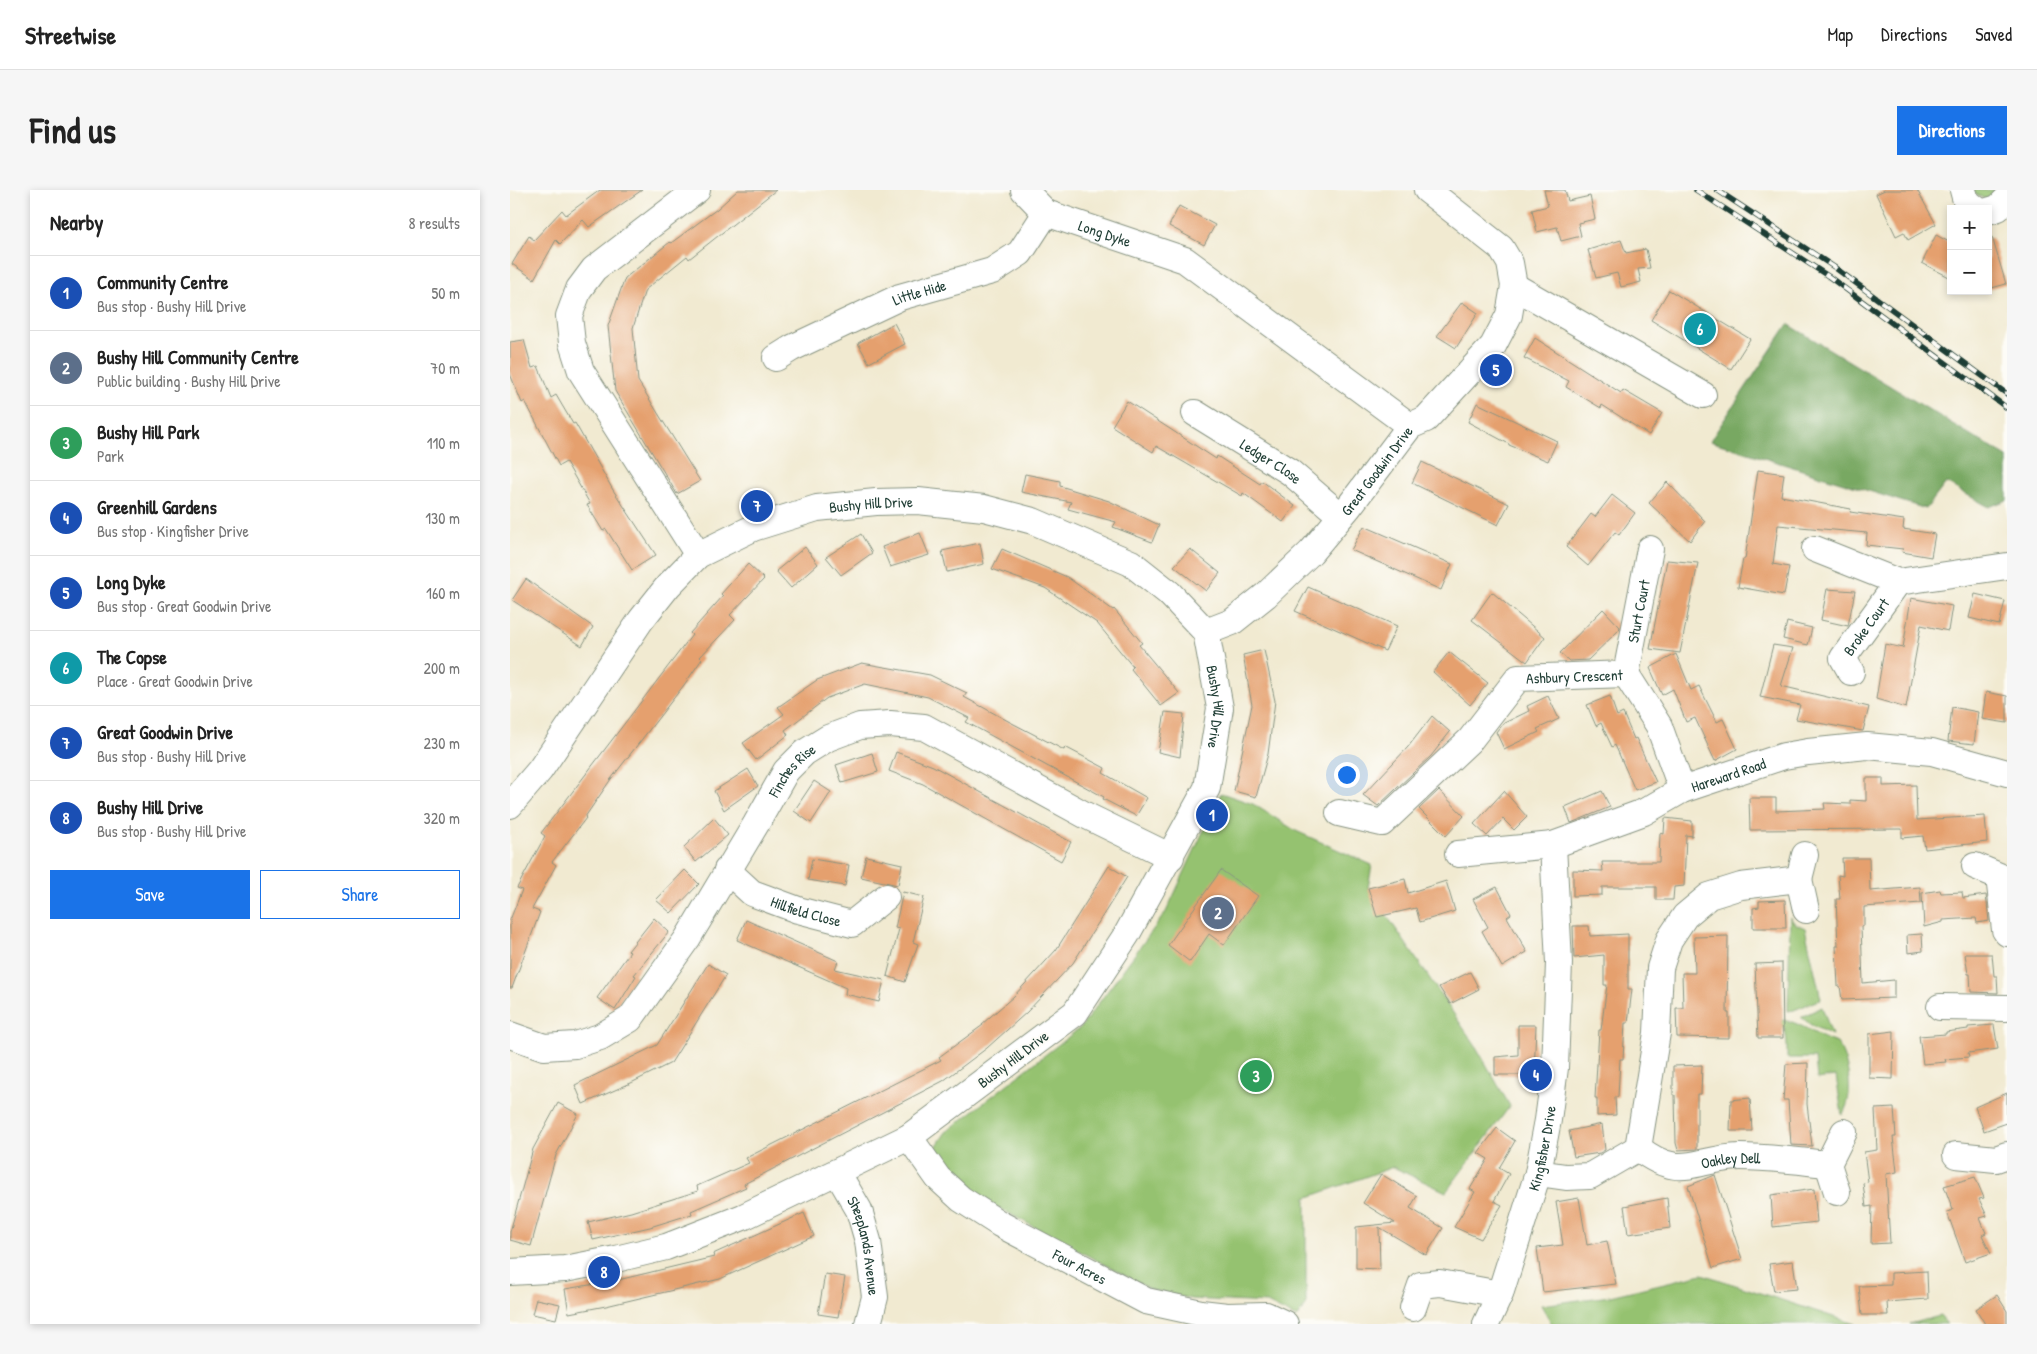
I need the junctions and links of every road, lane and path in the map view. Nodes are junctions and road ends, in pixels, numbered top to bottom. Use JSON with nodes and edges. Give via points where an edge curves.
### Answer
{"nodes":[{"id":1,"x":697,"y":190,"type":"edge"},
{"id":2,"x":1024,"y":190,"type":"edge"},
{"id":3,"x":1427,"y":190,"type":"edge"},
{"id":4,"x":1963,"y":190,"type":"edge"},
{"id":5,"x":2007,"y":199,"type":"edge"},
{"id":6,"x":1971,"y":205,"type":"edge"},
{"id":7,"x":1992,"y":210,"type":"edge"},
{"id":8,"x":1046,"y":214,"type":"junction"},
{"id":9,"x":1514,"y":286,"type":"junction"},
{"id":10,"x":776,"y":358,"type":"dead end"},
{"id":11,"x":1703,"y":395,"type":"dead end"},
{"id":12,"x":1195,"y":413,"type":"dead end"},
{"id":13,"x":1410,"y":426,"type":"junction"},
{"id":14,"x":1341,"y":516,"type":"junction"},
{"id":15,"x":1650,"y":549,"type":"dead end"},
{"id":16,"x":1816,"y":549,"type":"dead end"},
{"id":17,"x":698,"y":556,"type":"junction"},
{"id":18,"x":2007,"y":566,"type":"edge"},
{"id":19,"x":1898,"y":582,"type":"junction"},
{"id":20,"x":1206,"y":632,"type":"junction"},
{"id":21,"x":1851,"y":672,"type":"dead end"},
{"id":22,"x":1626,"y":674,"type":"junction"},
{"id":23,"x":2007,"y":773,"type":"edge"},
{"id":24,"x":1682,"y":790,"type":"junction"},
{"id":25,"x":510,"y":805,"type":"edge"},
{"id":26,"x":1339,"y":813,"type":"dead end"},
{"id":27,"x":1553,"y":846,"type":"junction"},
{"id":28,"x":1458,"y":854,"type":"dead end"},
{"id":29,"x":1171,"y":857,"type":"junction"},
{"id":30,"x":1975,"y":866,"type":"dead end"},
{"id":31,"x":727,"y":870,"type":"junction"},
{"id":32,"x":2003,"y":877,"type":"edge"},
{"id":33,"x":886,"y":897,"type":"dead end"},
{"id":34,"x":1806,"y":910,"type":"dead end"},
{"id":35,"x":2007,"y":933,"type":"edge"},
{"id":36,"x":1940,"y":1008,"type":"dead end"},
{"id":37,"x":2007,"y":1008,"type":"edge"},
{"id":38,"x":510,"y":1035,"type":"edge"},
{"id":39,"x":1844,"y":1132,"type":"dead end"},
{"id":40,"x":909,"y":1137,"type":"junction"},
{"id":41,"x":1638,"y":1148,"type":"junction"},
{"id":42,"x":1956,"y":1155,"type":"dead end"},
{"id":43,"x":2007,"y":1155,"type":"edge"},
{"id":44,"x":1828,"y":1164,"type":"junction"},
{"id":45,"x":837,"y":1172,"type":"junction"},
{"id":46,"x":1538,"y":1173,"type":"junction"},
{"id":47,"x":1836,"y":1192,"type":"dead end"},
{"id":48,"x":510,"y":1272,"type":"edge"},
{"id":49,"x":1500,"y":1294,"type":"junction"},
{"id":50,"x":1412,"y":1308,"type":"dead end"},
{"id":51,"x":868,"y":1324,"type":"edge"},
{"id":52,"x":1285,"y":1324,"type":"edge"},
{"id":53,"x":1486,"y":1324,"type":"edge"}],
"edges":[{"from":1,"to":17,"type":"street","via":[[594,269],[579,289],[569,316],[572,344],[581,371]]},
{"from":2,"to":8,"type":"street","name":"Long Dyke"},
{"from":3,"to":9,"type":"street","name":"Great Goodwin Drive","via":[[1501,248],[1510,263]]},
{"from":4,"to":6,"type":"street","via":[[1966,201]]},
{"from":5,"to":7,"type":"street"},
{"from":8,"to":10,"type":"street","name":"Little Hide","via":[[1020,253],[992,272],[900,297]]},
{"from":8,"to":13,"type":"street","name":"Long Dyke","via":[[1185,260]]},
{"from":9,"to":11,"type":"street"},
{"from":9,"to":13,"type":"street","name":"Great Goodwin Drive","via":[[1509,315],[1493,346],[1426,419]]},
{"from":12,"to":14,"type":"street","name":"Ledger Close","via":[[1290,472]]},
{"from":13,"to":14,"type":"street","name":"Great Goodwin Drive"},
{"from":14,"to":20,"type":"street","name":"Great Goodwin Drive","via":[[1311,552],[1266,595],[1232,622]]},
{"from":15,"to":22,"type":"street","name":"Sturt Court"},
{"from":16,"to":19,"type":"street"},
{"from":17,"to":20,"type":"street","name":"Bushy Hill Drive","via":[[753,528],[817,508],[918,501],[984,508],[1032,521],[1131,562],[1169,593]]},
{"from":17,"to":25,"type":"street","name":"Bushy Hill Drive","via":[[640,620],[540,770]]},
{"from":18,"to":19,"type":"street"},
{"from":19,"to":21,"type":"street","name":"Broke Court","via":[[1843,658]]},
{"from":20,"to":29,"type":"street","name":"Bushy Hill Drive","via":[[1220,708],[1207,788]]},
{"from":22,"to":24,"type":"street","name":"Ashbury Crescent","via":[[1659,726]]},
{"from":22,"to":26,"type":"street","name":"Ashbury Crescent","via":[[1518,678],[1470,740],[1382,822]]},
{"from":23,"to":24,"type":"street","name":"Hareward Road","via":[[1932,752],[1867,746],[1784,756]]},
{"from":24,"to":27,"type":"street","name":"Hareward Road","via":[[1644,812]]},
{"from":27,"to":28,"type":"street","name":"Hareward Road"},
{"from":27,"to":46,"type":"street","name":"Kingfisher Drive","via":[[1559,963],[1555,1068]]},
{"from":29,"to":31,"type":"street","name":"Finches Rise","via":[[1087,816],[924,727],[890,724],[860,726],[828,738],[804,753],[786,770]]},
{"from":29,"to":40,"type":"street","name":"Bushy Hill Drive","via":[[1127,934],[1075,1013]]},
{"from":30,"to":32,"type":"street"},
{"from":31,"to":33,"type":"street","name":"Hillfield Close","via":[[752,893],[798,910],[852,924]]},
{"from":31,"to":38,"type":"street","name":"Finches Rise","via":[[687,939],[630,1019],[600,1037],[575,1046],[544,1047]]},
{"from":32,"to":35,"type":"street"},
{"from":34,"to":41,"type":"street","via":[[1802,867],[1709,896],[1685,916],[1669,940],[1660,968],[1657,1033]]},
{"from":36,"to":37,"type":"street"},
{"from":39,"to":44,"type":"street"},
{"from":40,"to":45,"type":"street","name":"Bushy Hill Drive"},
{"from":40,"to":52,"type":"street","name":"Four Acres","via":[[938,1178],[961,1200],[1146,1301],[1201,1313],[1266,1315]]},
{"from":41,"to":44,"type":"street","name":"Oakley Dell","via":[[1654,1161],[1677,1167],[1737,1157]]},
{"from":41,"to":46,"type":"street","via":[[1590,1176]]},
{"from":42,"to":43,"type":"street","via":[[1996,1159]]},
{"from":44,"to":47,"type":"street"},
{"from":45,"to":48,"type":"street","name":"Bushy Hill Drive","via":[[743,1217],[666,1247],[565,1269]]},
{"from":45,"to":51,"type":"street","name":"Sheeplands Avenue","via":[[859,1210],[868,1241],[875,1297]]},
{"from":46,"to":49,"type":"street","name":"Kingfisher Drive"},
{"from":49,"to":50,"type":"street","via":[[1440,1283],[1420,1285]]},
{"from":49,"to":53,"type":"street","name":"Kingfisher Drive"}]}
